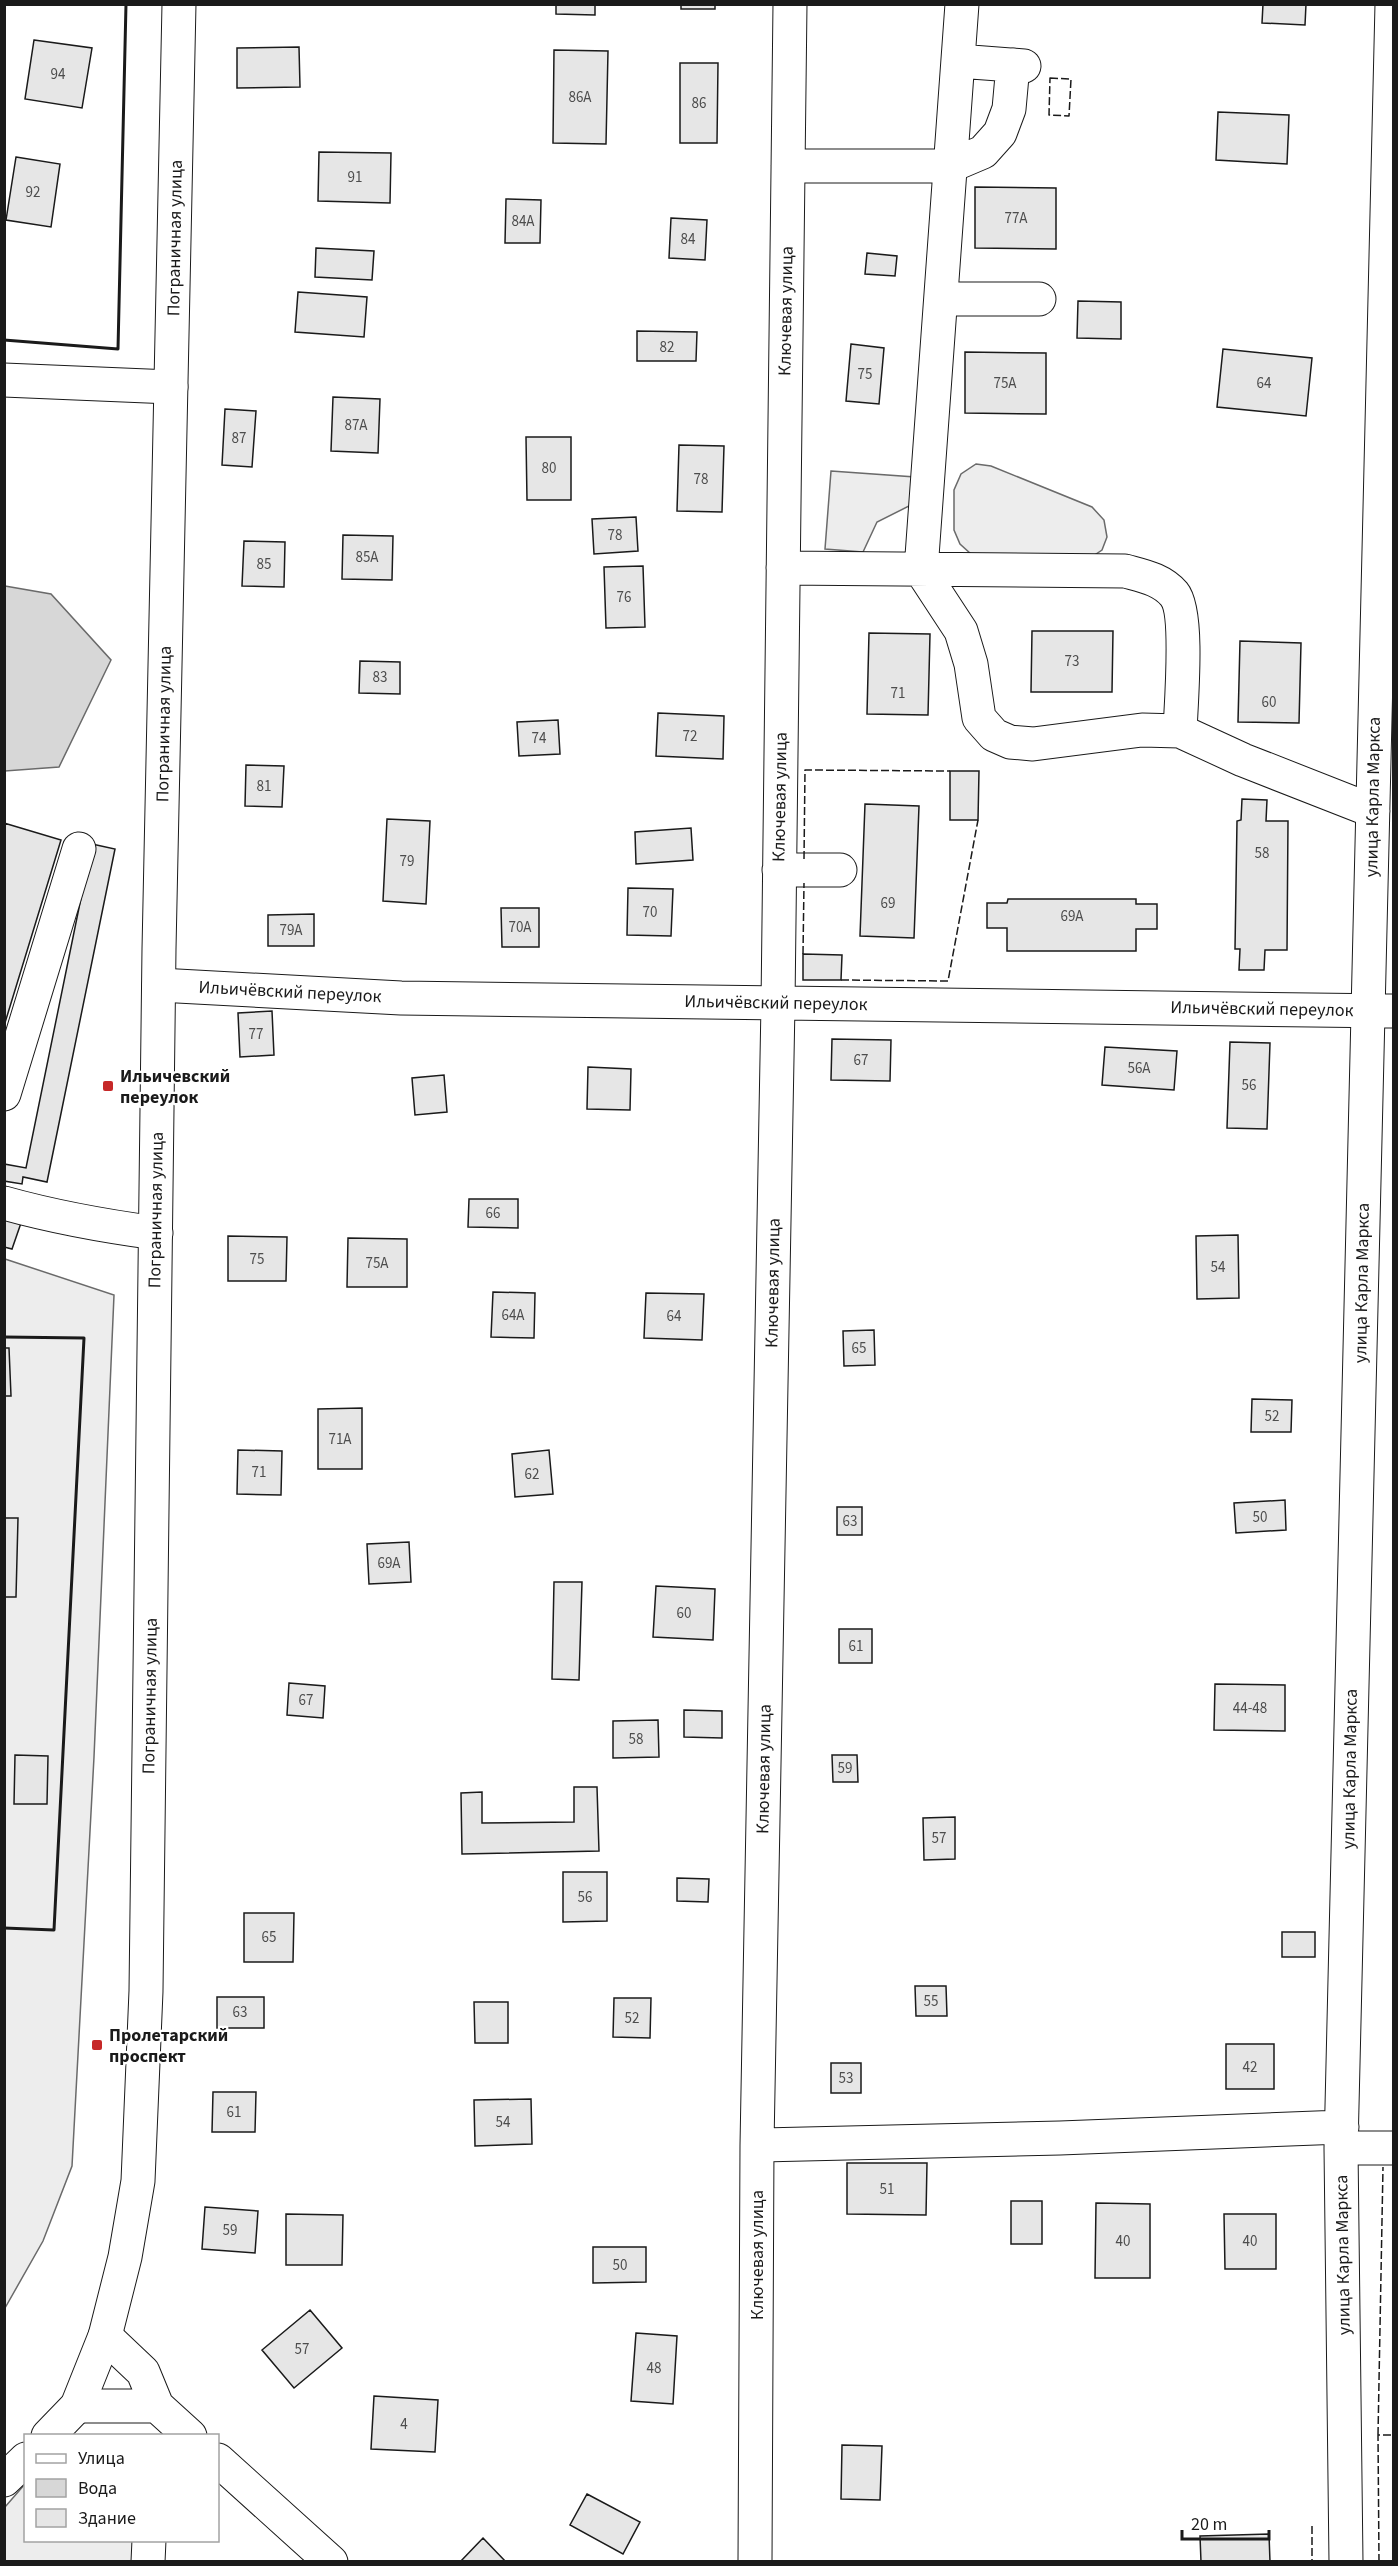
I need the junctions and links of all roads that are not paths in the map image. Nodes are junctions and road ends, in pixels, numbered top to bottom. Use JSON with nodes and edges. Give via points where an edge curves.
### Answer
{"nodes":[{"id":1,"x":179,"y":4,"type":"edge"},
{"id":2,"x":790,"y":4,"type":"edge"},
{"id":3,"x":962,"y":4,"type":"edge"},
{"id":4,"x":1392,"y":4,"type":"edge"},
{"id":5,"x":958,"y":61,"type":"junction"},
{"id":6,"x":788,"y":166,"type":"junction"},
{"id":7,"x":951,"y":166,"type":"junction"},
{"id":8,"x":940,"y":299,"type":"junction"},
{"id":9,"x":1039,"y":299,"type":"dead end"},
{"id":10,"x":4,"y":381,"type":"edge"},
{"id":11,"x":171,"y":387,"type":"junction"},
{"id":12,"x":783,"y":568,"type":"junction"},
{"id":13,"x":921,"y":570,"type":"junction"},
{"id":14,"x":1180,"y":731,"type":"junction"},
{"id":15,"x":1373,"y":811,"type":"junction"},
{"id":16,"x":78,"y":849,"type":"dead end"},
{"id":17,"x":779,"y":870,"type":"junction"},
{"id":18,"x":840,"y":870,"type":"dead end"},
{"id":19,"x":159,"y":985,"type":"junction"},
{"id":20,"x":778,"y":1004,"type":"junction"},
{"id":21,"x":1381,"y":1011,"type":"edge"},
{"id":22,"x":4,"y":1094,"type":"edge"},
{"id":23,"x":4,"y":1203,"type":"edge"},
{"id":24,"x":156,"y":1233,"type":"junction"},
{"id":25,"x":1342,"y":2137,"type":"junction"},
{"id":26,"x":758,"y":2145,"type":"junction"},
{"id":27,"x":1394,"y":2148,"type":"edge"},
{"id":28,"x":105,"y":2336,"type":"junction"},
{"id":29,"x":77,"y":2406,"type":"junction"},
{"id":30,"x":156,"y":2421,"type":"edge"},
{"id":31,"x":50,"y":2434,"type":"edge"},
{"id":32,"x":185,"y":2434,"type":"edge"},
{"id":33,"x":24,"y":2461,"type":"edge"},
{"id":34,"x":219,"y":2461,"type":"edge"},
{"id":35,"x":4,"y":2480,"type":"edge"},
{"id":36,"x":149,"y":2542,"type":"edge"},
{"id":37,"x":148,"y":2562,"type":"edge"},
{"id":38,"x":331,"y":2562,"type":"edge"},
{"id":39,"x":755,"y":2562,"type":"edge"},
{"id":40,"x":1346,"y":2562,"type":"edge"}],
"edges":[{"from":1,"to":11,"type":"street","name":"Пограничная улица"},
{"from":2,"to":6,"type":"street","name":"Ключевая улица"},
{"from":3,"to":5,"type":"street"},
{"from":4,"to":15,"type":"street","name":"улица Карла Маркса"},
{"from":5,"to":7,"type":"street"},
{"from":5,"to":7,"type":"street","via":[[1018,66],[1010,109],[1000,133],[983,152]]},
{"from":6,"to":7,"type":"street"},
{"from":6,"to":12,"type":"street","name":"Ключевая улица"},
{"from":7,"to":8,"type":"street"},
{"from":8,"to":9,"type":"street"},
{"from":8,"to":13,"type":"street"},
{"from":10,"to":11,"type":"street"},
{"from":11,"to":19,"type":"street","name":"Пограничная улица"},
{"from":12,"to":13,"type":"street"},
{"from":12,"to":17,"type":"street","name":"Ключевая улица"},
{"from":13,"to":14,"type":"street","via":[[961,631],[971,664],[979,718],[994,735],[1010,742],[1033,744],[1142,730]]},
{"from":13,"to":14,"type":"street","via":[[1125,571],[1155,579],[1175,595],[1183,615]]},
{"from":14,"to":15,"type":"street"},
{"from":15,"to":21,"type":"street","name":"улица Карла Маркса"},
{"from":16,"to":22,"type":"street"},
{"from":17,"to":18,"type":"street"},
{"from":17,"to":20,"type":"street","name":"Ключевая улица"},
{"from":19,"to":20,"type":"street","name":"Ильичёвский переулок","via":[[401,998]]},
{"from":19,"to":24,"type":"street","name":"Пограничная улица"},
{"from":20,"to":21,"type":"street","name":"Ильичёвский переулок"},
{"from":20,"to":26,"type":"street","name":"Ключевая улица"},
{"from":21,"to":25,"type":"street","name":"улица Карла Маркса"},
{"from":23,"to":24,"type":"street"},
{"from":24,"to":28,"type":"street","name":"Пограничная улица","via":[[144,2051],[138,2181],[125,2257]]},
{"from":25,"to":26,"type":"street"},
{"from":25,"to":27,"type":"street"},
{"from":25,"to":40,"type":"street","name":"улица Карла Маркса"},
{"from":26,"to":39,"type":"street","name":"Ключевая улица"},
{"from":28,"to":29,"type":"street","name":"Пограничная улица"},
{"from":28,"to":30,"type":"street","via":[[143,2372]]},
{"from":29,"to":30,"type":"street"},
{"from":29,"to":31,"type":"street"},
{"from":30,"to":32,"type":"street"},
{"from":33,"to":35,"type":"street"},
{"from":34,"to":38,"type":"street"},
{"from":36,"to":37,"type":"street"}]}
